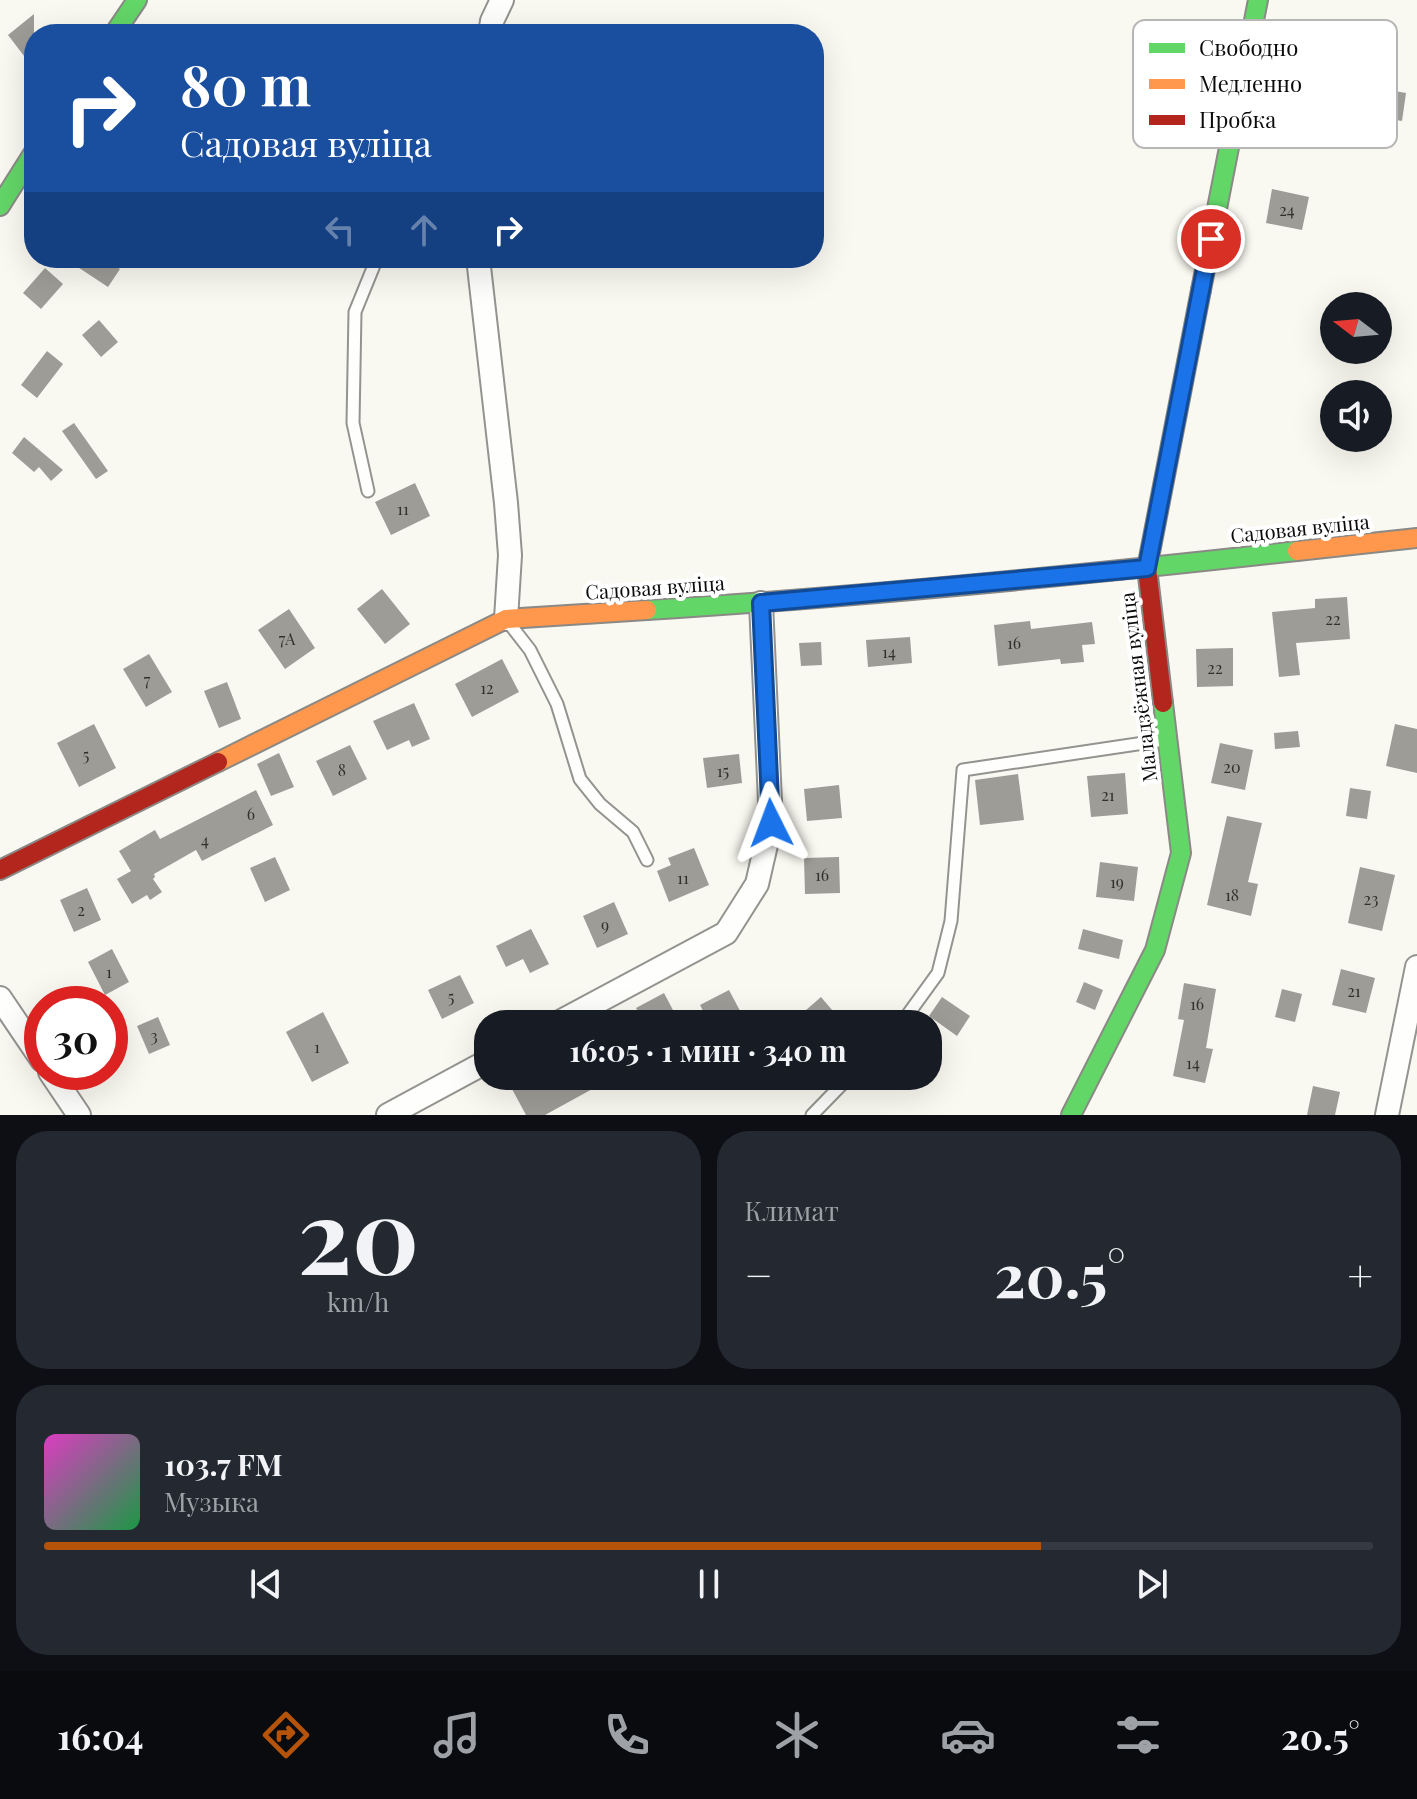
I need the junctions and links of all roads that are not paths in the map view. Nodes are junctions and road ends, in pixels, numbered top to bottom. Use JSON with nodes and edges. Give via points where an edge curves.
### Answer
{"nodes":[{"id":1,"x":137,"y":0,"type":"edge"},
{"id":2,"x":502,"y":0,"type":"edge"},
{"id":3,"x":1258,"y":0,"type":"edge"},
{"id":4,"x":1254,"y":20,"type":"edge"},
{"id":5,"x":121,"y":24,"type":"edge"},
{"id":6,"x":492,"y":24,"type":"edge"},
{"id":7,"x":1229,"y":148,"type":"edge"},
{"id":8,"x":24,"y":162,"type":"edge"},
{"id":9,"x":9,"y":177,"type":"edge"},
{"id":10,"x":0,"y":206,"type":"edge"},
{"id":11,"x":373,"y":268,"type":"edge"},
{"id":12,"x":479,"y":268,"type":"edge"},
{"id":13,"x":368,"y":491,"type":"dead end"},
{"id":14,"x":1417,"y":538,"type":"edge"},
{"id":15,"x":1147,"y":568,"type":"junction"},
{"id":16,"x":761,"y":603,"type":"junction"},
{"id":17,"x":506,"y":619,"type":"junction"},
{"id":18,"x":1167,"y":739,"type":"junction"},
{"id":19,"x":647,"y":860,"type":"dead end"},
{"id":20,"x":0,"y":870,"type":"edge"},
{"id":21,"x":1417,"y":967,"type":"edge"},
{"id":22,"x":0,"y":998,"type":"edge"},
{"id":23,"x":582,"y":1010,"type":"edge"},
{"id":24,"x":911,"y":1010,"type":"edge"},
{"id":25,"x":24,"y":1033,"type":"edge"},
{"id":26,"x":474,"y":1069,"type":"edge"},
{"id":27,"x":62,"y":1090,"type":"edge"},
{"id":28,"x":836,"y":1090,"type":"edge"},
{"id":29,"x":79,"y":1115,"type":"edge"},
{"id":30,"x":388,"y":1115,"type":"edge"},
{"id":31,"x":812,"y":1115,"type":"edge"},
{"id":32,"x":1071,"y":1115,"type":"edge"},
{"id":33,"x":1387,"y":1115,"type":"edge"}],
"edges":[{"from":1,"to":5,"type":"street"},
{"from":2,"to":6,"type":"street"},
{"from":3,"to":4,"type":"street","name":"Маладзёжная вуліца"},
{"from":7,"to":15,"type":"street","name":"Маладзёжная вуліца"},
{"from":8,"to":9,"type":"street"},
{"from":9,"to":10,"type":"street"},
{"from":11,"to":13,"type":"lane","via":[[355,312],[353,423]]},
{"from":12,"to":17,"type":"street","via":[[510,555]]},
{"from":14,"to":15,"type":"street","name":"Садовая вуліца"},
{"from":15,"to":16,"type":"street","name":"Садовая вуліца"},
{"from":15,"to":18,"type":"street","name":"Маладзёжная вуліца"},
{"from":16,"to":17,"type":"street","name":"Садовая вуліца"},
{"from":16,"to":23,"type":"street","via":[[771,823],[757,884],[726,933]]},
{"from":17,"to":19,"type":"lane","via":[[530,650],[557,704],[580,779],[633,832]]},
{"from":17,"to":20,"type":"street","name":"Садовая вуліца"},
{"from":18,"to":24,"type":"lane","via":[[963,770],[951,921],[938,973]]},
{"from":18,"to":32,"type":"street","name":"Маладзёжная вуліца","via":[[1181,853],[1155,950]]},
{"from":21,"to":33,"type":"street"},
{"from":22,"to":25,"type":"street"},
{"from":26,"to":30,"type":"street"},
{"from":27,"to":29,"type":"street"},
{"from":28,"to":31,"type":"lane"}]}
